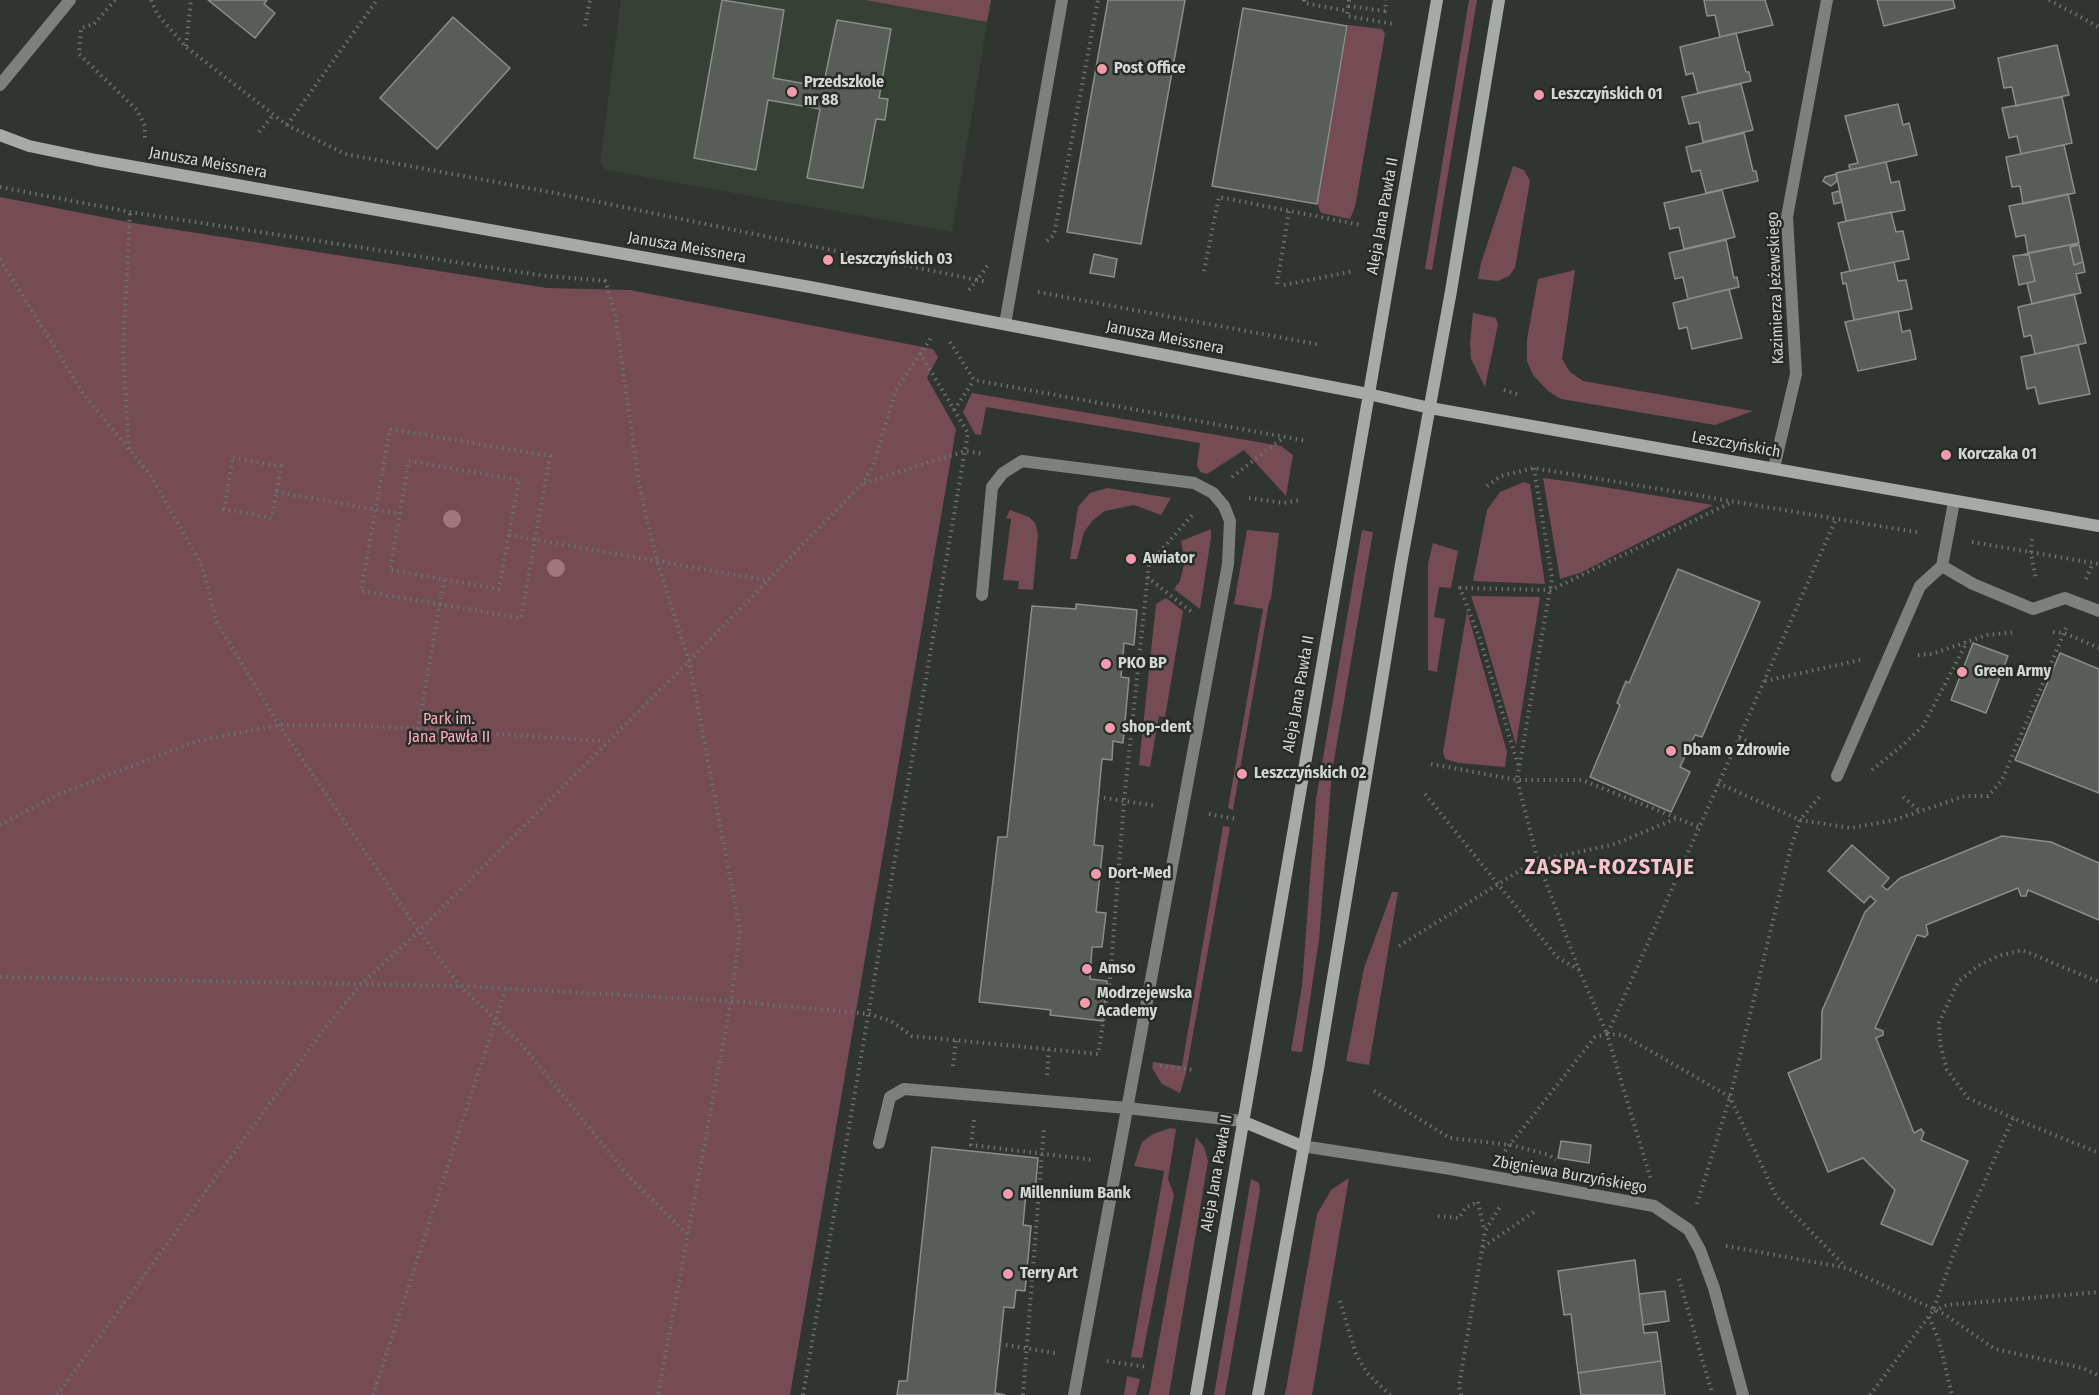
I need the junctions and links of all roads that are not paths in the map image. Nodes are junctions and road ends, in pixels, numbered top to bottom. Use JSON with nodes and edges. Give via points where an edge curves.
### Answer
{"nodes":[{"id":1,"x":70,"y":0,"type":"edge"},
{"id":2,"x":1062,"y":0,"type":"edge"},
{"id":3,"x":1437,"y":0,"type":"edge"},
{"id":4,"x":1499,"y":0,"type":"edge"},
{"id":5,"x":1827,"y":0,"type":"edge"},
{"id":6,"x":0,"y":85,"type":"edge"},
{"id":7,"x":0,"y":135,"type":"edge"},
{"id":8,"x":1005,"y":324,"type":"junction"},
{"id":9,"x":1368,"y":394,"type":"junction"},
{"id":10,"x":1430,"y":408,"type":"junction"},
{"id":11,"x":1774,"y":468,"type":"junction"},
{"id":12,"x":1954,"y":502,"type":"junction"},
{"id":13,"x":2099,"y":526,"type":"edge"},
{"id":14,"x":1942,"y":566,"type":"junction"},
{"id":15,"x":981,"y":595,"type":"dead end"},
{"id":16,"x":2099,"y":611,"type":"edge"},
{"id":17,"x":1837,"y":776,"type":"road end"},
{"id":18,"x":1127,"y":1108,"type":"junction"},
{"id":19,"x":1242,"y":1121,"type":"junction"},
{"id":20,"x":879,"y":1143,"type":"dead end"},
{"id":21,"x":1302,"y":1146,"type":"junction"},
{"id":22,"x":1074,"y":1395,"type":"edge"},
{"id":23,"x":1196,"y":1395,"type":"edge"},
{"id":24,"x":1258,"y":1395,"type":"edge"},
{"id":25,"x":1743,"y":1395,"type":"edge"}],
"edges":[{"from":1,"to":6,"type":"street"},
{"from":2,"to":8,"type":"street"},
{"from":3,"to":9,"type":"main road","name":"Aleja Jana Pawła II"},
{"from":4,"to":10,"type":"main road"},
{"from":5,"to":11,"type":"street","name":"Kazimierza Jeżewskiego","via":[[1787,217],[1796,374]]},
{"from":7,"to":8,"type":"main road","name":"Janusza Meissnera","via":[[29,146],[96,160]]},
{"from":8,"to":9,"type":"main road","name":"Janusza Meissnera"},
{"from":9,"to":10,"type":"main road","name":"Leszczyńskich"},
{"from":9,"to":19,"type":"main road","name":"Aleja Jana Pawła II"},
{"from":10,"to":11,"type":"main road","name":"Leszczyńskich"},
{"from":10,"to":21,"type":"main road"},
{"from":11,"to":12,"type":"main road","name":"Leszczyńskich"},
{"from":12,"to":13,"type":"main road","name":"Leszczyńskich"},
{"from":12,"to":14,"type":"street"},
{"from":14,"to":16,"type":"street","via":[[1973,584],[2033,609],[2066,598]]},
{"from":14,"to":17,"type":"street","via":[[1920,586]]},
{"from":15,"to":18,"type":"street","via":[[992,487],[1003,473],[1022,461],[1194,483],[1213,493],[1230,521],[1228,564]]},
{"from":18,"to":19,"type":"street"},
{"from":18,"to":20,"type":"street","via":[[904,1089],[890,1097]]},
{"from":18,"to":22,"type":"street"},
{"from":19,"to":21,"type":"main road"},
{"from":19,"to":23,"type":"main road","name":"Aleja Jana Pawła II"},
{"from":21,"to":24,"type":"main road"},
{"from":21,"to":25,"type":"street","name":"Zbigniewa Burzyńskiego","via":[[1654,1206],[1689,1230],[1700,1250]]}]}
